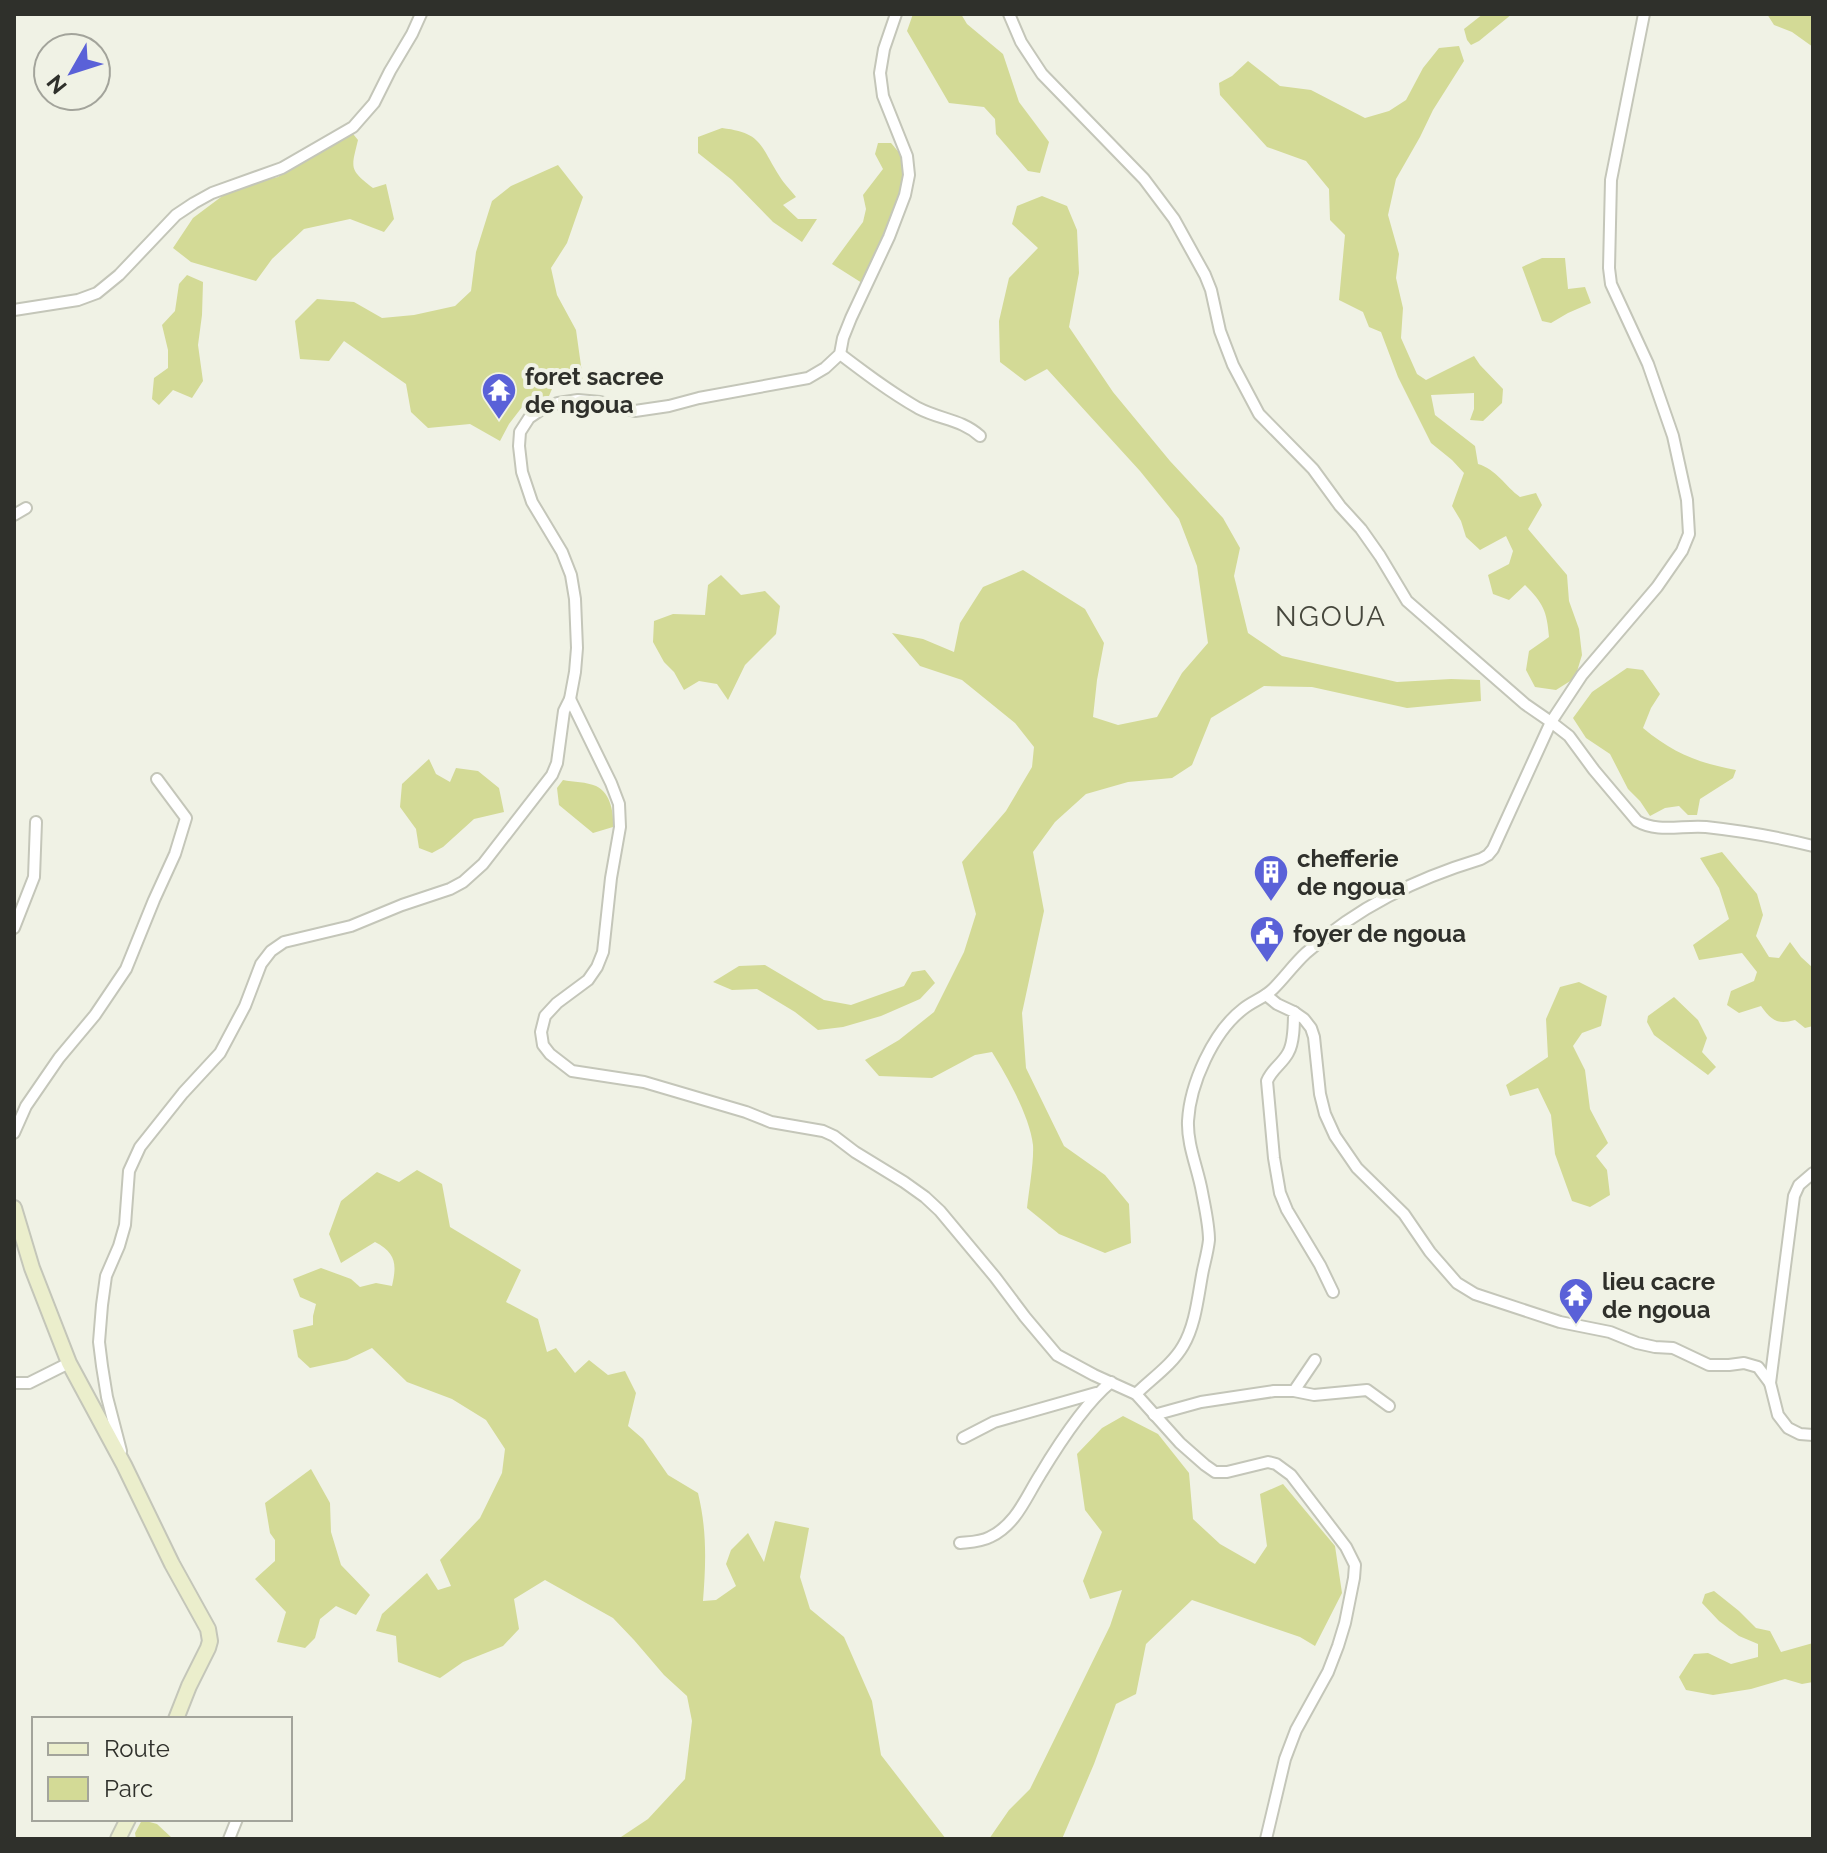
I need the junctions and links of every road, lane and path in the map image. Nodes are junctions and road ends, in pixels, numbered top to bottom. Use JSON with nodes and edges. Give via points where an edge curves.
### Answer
{"nodes":[{"id":1,"x":421,"y":14,"type":"edge"},
{"id":2,"x":896,"y":14,"type":"edge"},
{"id":3,"x":1009,"y":14,"type":"edge"},
{"id":4,"x":1644,"y":14,"type":"edge"},
{"id":5,"x":14,"y":310,"type":"edge"},
{"id":6,"x":840,"y":354,"type":"junction"},
{"id":7,"x":980,"y":436,"type":"dead end"},
{"id":8,"x":26,"y":508,"type":"dead end"},
{"id":9,"x":14,"y":515,"type":"edge"},
{"id":10,"x":570,"y":699,"type":"junction"},
{"id":11,"x":1551,"y":722,"type":"junction"},
{"id":12,"x":157,"y":779,"type":"dead end"},
{"id":13,"x":36,"y":822,"type":"dead end"},
{"id":14,"x":1813,"y":846,"type":"edge"},
{"id":15,"x":14,"y":928,"type":"edge"},
{"id":16,"x":1266,"y":995,"type":"junction"},
{"id":17,"x":1294,"y":1012,"type":"junction"},
{"id":18,"x":14,"y":1133,"type":"edge"},
{"id":19,"x":1813,"y":1173,"type":"edge"},
{"id":20,"x":14,"y":1208,"type":"edge"},
{"id":21,"x":1333,"y":1292,"type":"dead end"},
{"id":22,"x":1315,"y":1360,"type":"dead end"},
{"id":23,"x":69,"y":1363,"type":"junction"},
{"id":24,"x":1111,"y":1382,"type":"junction"},
{"id":25,"x":14,"y":1383,"type":"edge"},
{"id":26,"x":1770,"y":1383,"type":"junction"},
{"id":27,"x":1294,"y":1391,"type":"junction"},
{"id":28,"x":1096,"y":1393,"type":"junction"},
{"id":29,"x":1136,"y":1394,"type":"junction"},
{"id":30,"x":1389,"y":1406,"type":"dead end"},
{"id":31,"x":1154,"y":1415,"type":"junction"},
{"id":32,"x":1813,"y":1435,"type":"edge"},
{"id":33,"x":963,"y":1438,"type":"dead end"},
{"id":34,"x":124,"y":1465,"type":"junction"},
{"id":35,"x":960,"y":1543,"type":"dead end"},
{"id":36,"x":177,"y":1717,"type":"edge"},
{"id":37,"x":127,"y":1821,"type":"edge"},
{"id":38,"x":118,"y":1839,"type":"edge"},
{"id":39,"x":1266,"y":1839,"type":"edge"}],
"edges":[{"from":1,"to":5,"type":"street","via":[[374,103],[353,127],[282,168],[194,203],[97,293]]},
{"from":2,"to":6,"type":"street","via":[[880,73],[909,175]]},
{"from":3,"to":11,"type":"street","via":[[1042,74],[1144,179],[1174,219],[1205,275],[1233,365],[1259,414],[1361,529],[1407,601]]},
{"from":4,"to":11,"type":"street","via":[[1611,180],[1609,268],[1673,436],[1689,534],[1657,587],[1582,675]]},
{"from":6,"to":7,"type":"street","via":[[919,408],[968,426]]},
{"from":6,"to":10,"type":"street","via":[[808,378],[635,411],[578,400],[545,407],[529,418],[520,432],[522,472],[532,502],[562,552],[575,599],[577,648]]},
{"from":8,"to":9,"type":"street"},
{"from":10,"to":24,"type":"street","via":[[611,783],[620,827],[603,952],[588,980],[545,1016],[541,1032],[550,1054],[572,1071],[644,1082],[834,1136],[940,1211],[1057,1355]]},
{"from":10,"to":34,"type":"street","via":[[552,775],[483,864],[450,889],[351,926],[284,942],[271,951],[220,1053],[140,1147],[129,1171],[125,1225],[106,1276],[99,1342]]},
{"from":11,"to":14,"type":"street","via":[[1645,825],[1702,827]]},
{"from":11,"to":16,"type":"street","via":[[1488,855],[1364,909],[1303,956]]},
{"from":12,"to":18,"type":"street","via":[[186,818],[175,854],[126,969],[34,1094]]},
{"from":13,"to":15,"type":"street","via":[[34,877]]},
{"from":16,"to":17,"type":"street"},
{"from":16,"to":29,"type":"street","via":[[1232,1020],[1200,1070],[1189,1133],[1208,1227],[1206,1258],[1183,1346]]},
{"from":17,"to":21,"type":"street","via":[[1290,1048],[1267,1081],[1276,1175],[1287,1210]]},
{"from":17,"to":26,"type":"street","via":[[1314,1037],[1320,1094],[1335,1136],[1457,1283],[1560,1322],[1673,1348],[1709,1365],[1758,1367]]},
{"from":19,"to":26,"type":"street","via":[[1794,1196]]},
{"from":20,"to":23,"type":"main road"},
{"from":22,"to":27,"type":"street"},
{"from":23,"to":25,"type":"street","via":[[29,1383]]},
{"from":23,"to":34,"type":"main road"},
{"from":24,"to":28,"type":"street"},
{"from":24,"to":29,"type":"street"},
{"from":26,"to":32,"type":"street","via":[[1778,1415],[1788,1428]]},
{"from":27,"to":30,"type":"street","via":[[1314,1395],[1367,1390]]},
{"from":27,"to":31,"type":"street","via":[[1201,1402]]},
{"from":28,"to":33,"type":"street","via":[[994,1422]]},
{"from":28,"to":35,"type":"street","via":[[1012,1520],[990,1537]]},
{"from":29,"to":31,"type":"street"},
{"from":31,"to":39,"type":"street","via":[[1215,1472],[1268,1462],[1284,1468],[1355,1565],[1338,1646],[1285,1759]]},
{"from":34,"to":36,"type":"main road","via":[[208,1629],[208,1648]]},
{"from":37,"to":38,"type":"main road"}]}
